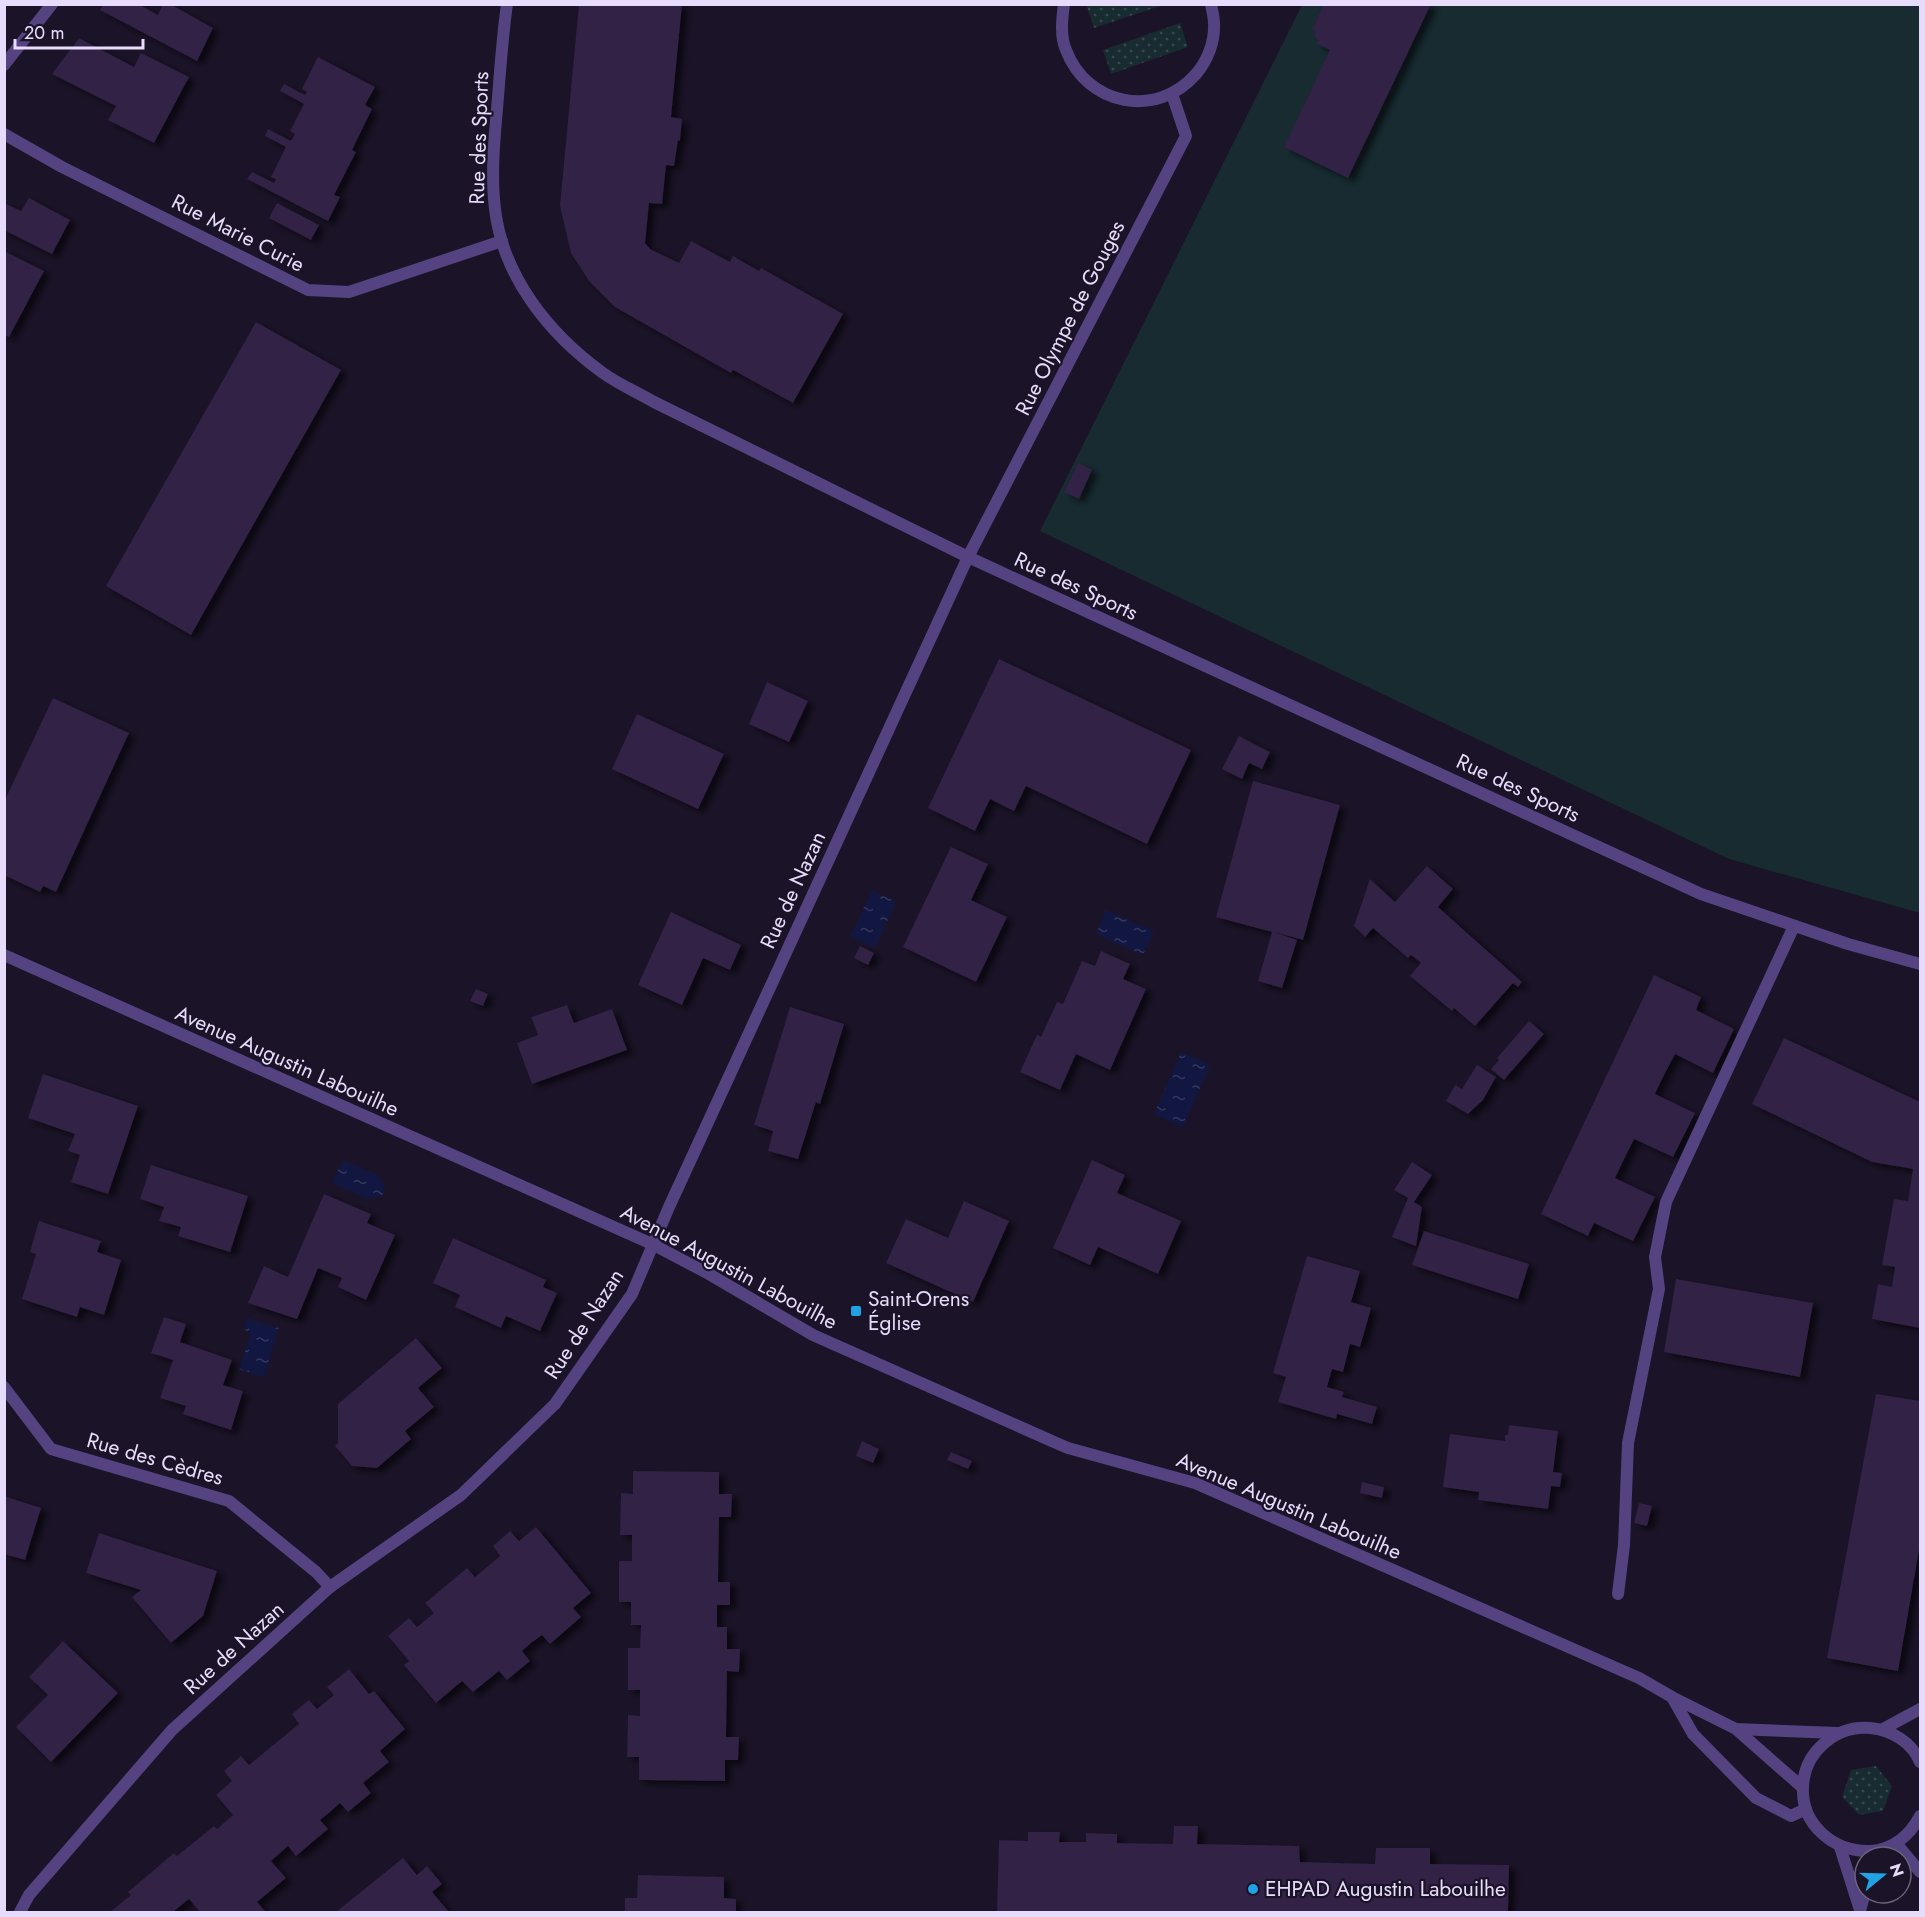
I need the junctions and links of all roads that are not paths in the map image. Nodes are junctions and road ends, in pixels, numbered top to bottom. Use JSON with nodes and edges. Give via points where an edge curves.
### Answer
{"nodes":[{"id":1,"x":52,"y":4,"type":"edge"},
{"id":2,"x":507,"y":4,"type":"edge"},
{"id":3,"x":1064,"y":4,"type":"edge"},
{"id":4,"x":1211,"y":4,"type":"edge"},
{"id":5,"x":4,"y":65,"type":"edge"},
{"id":6,"x":1172,"y":94,"type":"junction"},
{"id":7,"x":4,"y":134,"type":"edge"},
{"id":8,"x":502,"y":241,"type":"junction"},
{"id":9,"x":968,"y":557,"type":"junction"},
{"id":10,"x":1794,"y":926,"type":"junction"},
{"id":11,"x":4,"y":955,"type":"edge"},
{"id":12,"x":1920,"y":964,"type":"edge"},
{"id":13,"x":651,"y":1244,"type":"junction"},
{"id":14,"x":4,"y":1387,"type":"edge"},
{"id":15,"x":330,"y":1587,"type":"junction"},
{"id":16,"x":1618,"y":1594,"type":"dead end"},
{"id":17,"x":1672,"y":1697,"type":"junction"},
{"id":18,"x":1920,"y":1709,"type":"edge"},
{"id":19,"x":1736,"y":1729,"type":"junction"},
{"id":20,"x":1883,"y":1729,"type":"junction"},
{"id":21,"x":1837,"y":1733,"type":"junction"},
{"id":22,"x":1920,"y":1757,"type":"edge"},
{"id":23,"x":1802,"y":1787,"type":"junction"},
{"id":24,"x":1806,"y":1809,"type":"junction"},
{"id":25,"x":1920,"y":1816,"type":"edge"},
{"id":26,"x":1896,"y":1843,"type":"junction"},
{"id":27,"x":1892,"y":1845,"type":"edge"},
{"id":28,"x":1840,"y":1847,"type":"junction"},
{"id":29,"x":1853,"y":1850,"type":"edge"},
{"id":30,"x":1920,"y":1872,"type":"edge"},
{"id":31,"x":1860,"y":1911,"type":"edge"},
{"id":32,"x":20,"y":1912,"type":"edge"}],
"edges":[{"from":1,"to":5,"type":"street"},
{"from":2,"to":8,"type":"street","name":"Rue des Sports","via":[[493,186]]},
{"from":3,"to":6,"type":"street","via":[[1061,27],[1065,49],[1075,69],[1089,84],[1108,96],[1130,101],[1151,101]]},
{"from":4,"to":6,"type":"street","via":[[1212,44],[1204,64]]},
{"from":6,"to":9,"type":"street","name":"Rue Olympe de Gouges","via":[[1186,136]]},
{"from":7,"to":8,"type":"street","name":"Rue Marie Curie","via":[[308,290],[349,292]]},
{"from":8,"to":9,"type":"street","name":"Rue des Sports","via":[[520,283],[547,324],[605,375]]},
{"from":9,"to":10,"type":"street","name":"Rue des Sports","via":[[1701,894]]},
{"from":9,"to":13,"type":"street","name":"Rue de Nazan"},
{"from":10,"to":12,"type":"street","name":"Rue des Sports"},
{"from":10,"to":16,"type":"street","via":[[1666,1202],[1655,1257],[1659,1289],[1628,1443]]},
{"from":11,"to":13,"type":"street","name":"Avenue Augustin Labouilhe"},
{"from":13,"to":15,"type":"street","name":"Rue de Nazan","via":[[632,1294],[555,1404],[461,1495]]},
{"from":13,"to":17,"type":"street","name":"Avenue Augustin Labouilhe","via":[[841,1348],[1068,1448],[1195,1483],[1639,1677]]},
{"from":14,"to":15,"type":"street","name":"Rue des Cèdres","via":[[51,1449],[229,1501]]},
{"from":15,"to":32,"type":"street","name":"Rue de Nazan","via":[[172,1730],[29,1895]]},
{"from":17,"to":19,"type":"street","name":"Avenue Augustin Labouilhe"},
{"from":17,"to":24,"type":"street","via":[[1693,1734],[1756,1798],[1791,1816]]},
{"from":18,"to":20,"type":"street"},
{"from":19,"to":21,"type":"street","name":"Avenue Augustin Labouilhe"},
{"from":19,"to":23,"type":"street","name":"Avenue Augustin Labouilhe"},
{"from":20,"to":21,"type":"street","name":"Avenue Augustin Labouilhe","via":[[1860,1727]]},
{"from":20,"to":22,"type":"street","via":[[1903,1740]]},
{"from":21,"to":23,"type":"street","via":[[1819,1746]]},
{"from":23,"to":24,"type":"street"},
{"from":24,"to":28,"type":"street","via":[[1814,1825]]},
{"from":25,"to":26,"type":"street","via":[[1912,1830]]},
{"from":26,"to":27,"type":"street"},
{"from":26,"to":30,"type":"street"},
{"from":28,"to":29,"type":"street"},
{"from":28,"to":31,"type":"street"}]}
